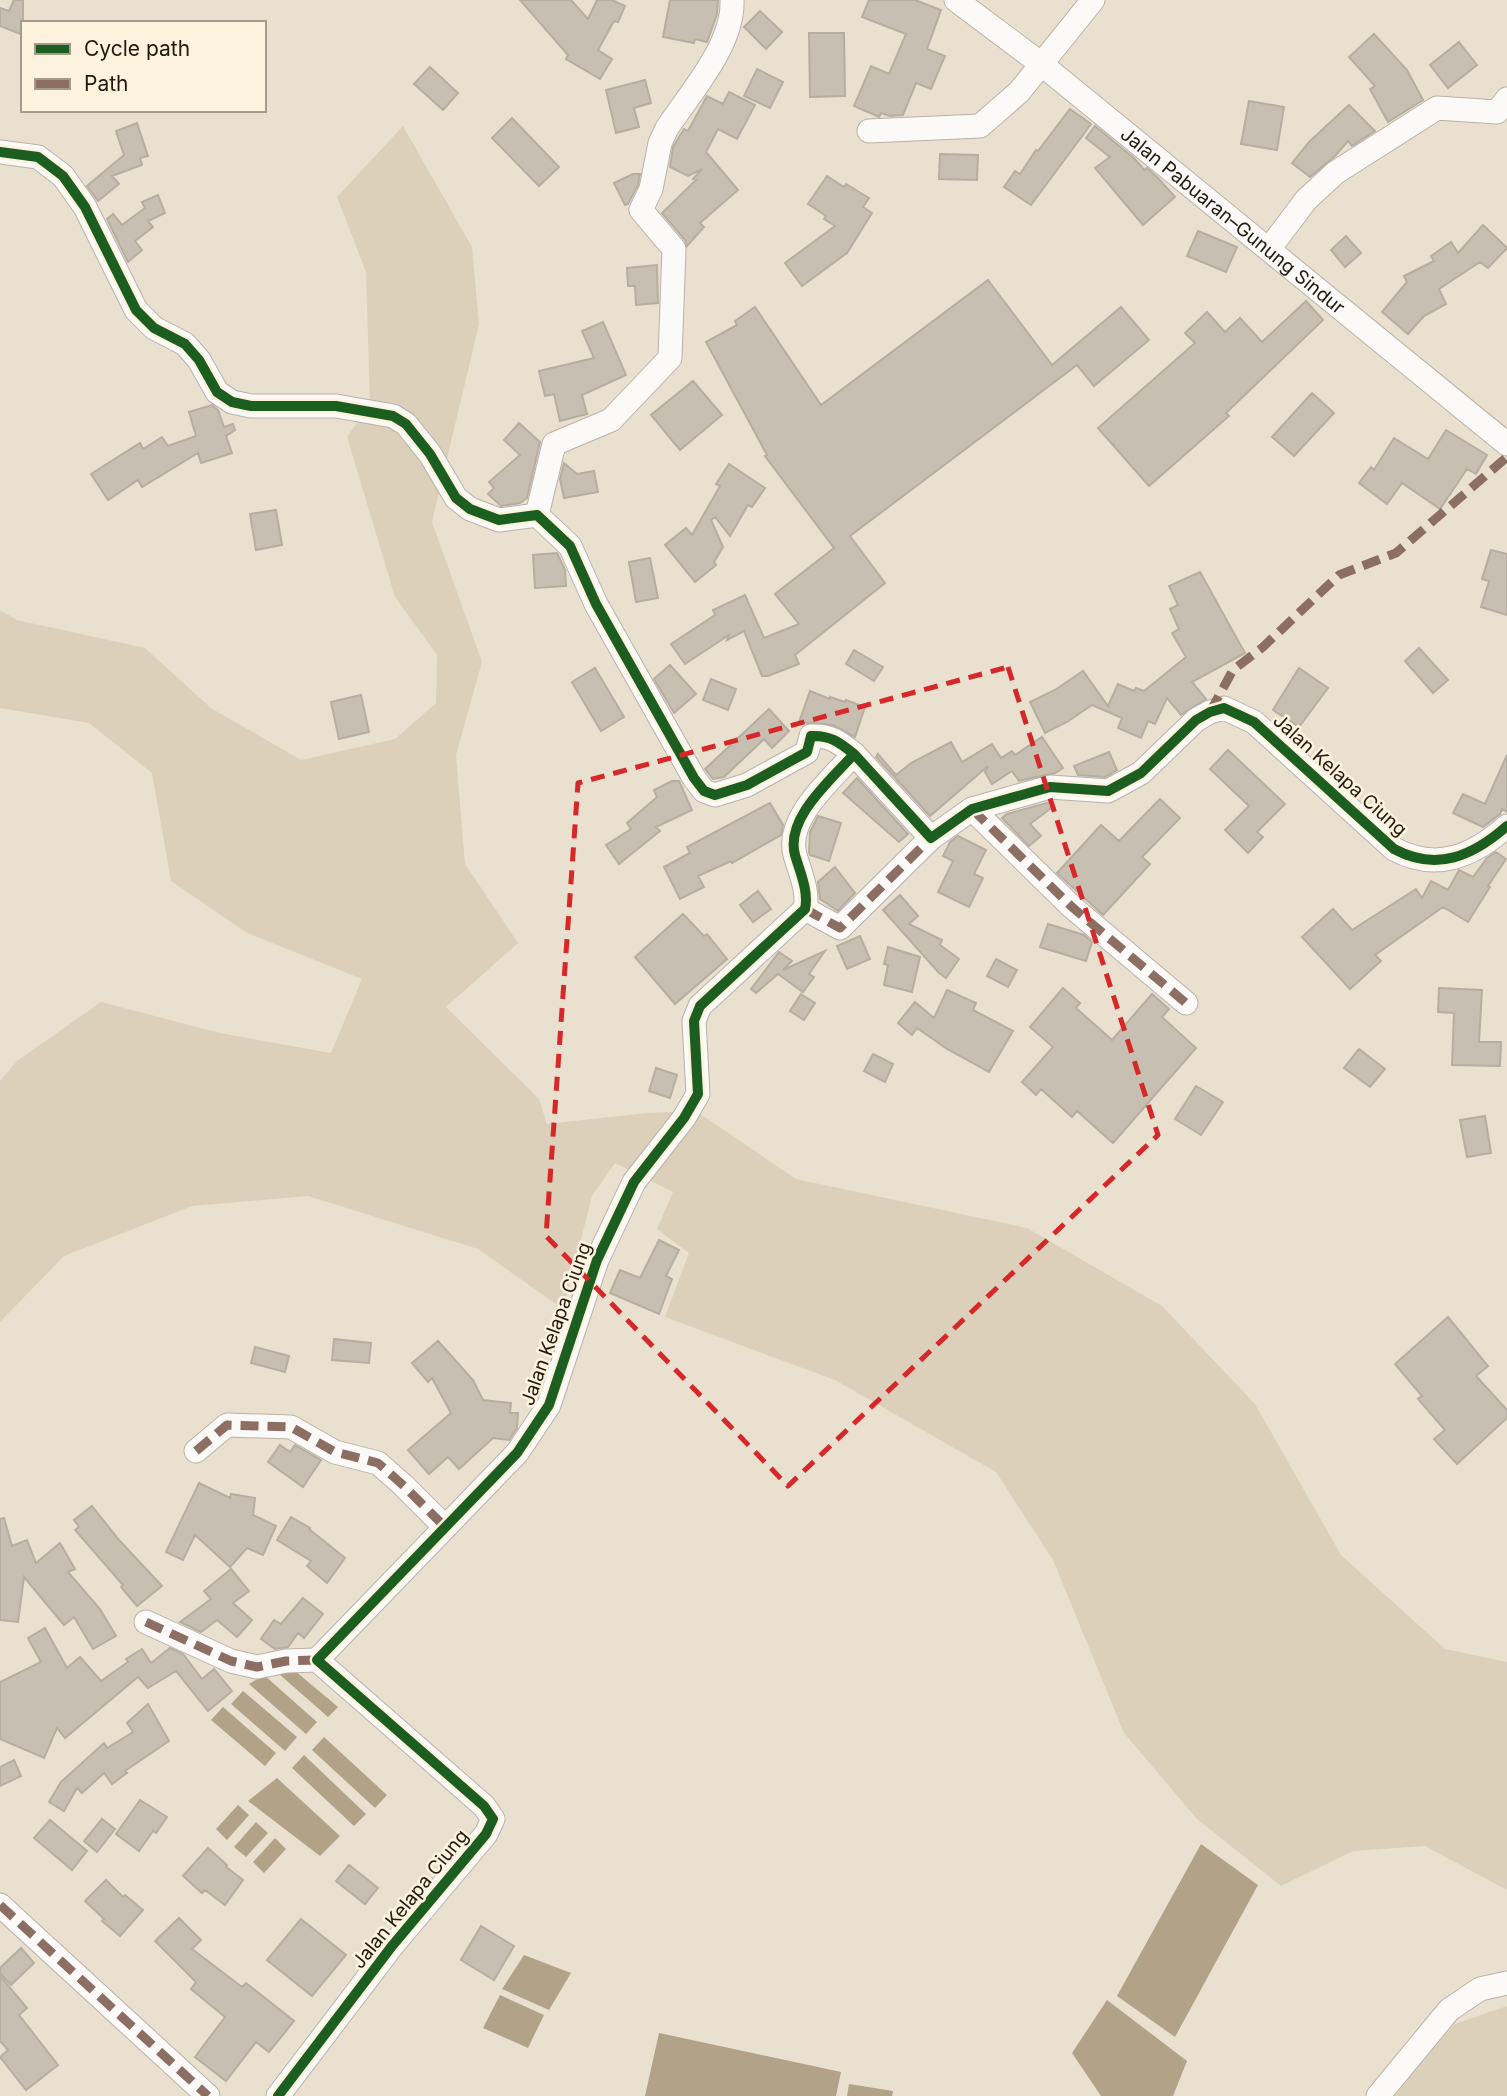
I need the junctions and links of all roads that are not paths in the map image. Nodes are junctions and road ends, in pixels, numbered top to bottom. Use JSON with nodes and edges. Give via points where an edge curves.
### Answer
{"nodes":[{"id":1,"x":732,"y":0,"type":"edge"},
{"id":2,"x":956,"y":0,"type":"edge"},
{"id":3,"x":1093,"y":0,"type":"edge"},
{"id":4,"x":1040,"y":63,"type":"junction"},
{"id":5,"x":1507,"y":99,"type":"edge"},
{"id":6,"x":869,"y":131,"type":"dead end"},
{"id":7,"x":0,"y":152,"type":"edge"},
{"id":8,"x":1269,"y":249,"type":"junction"},
{"id":9,"x":1507,"y":444,"type":"edge"},
{"id":10,"x":537,"y":515,"type":"junction"},
{"id":11,"x":854,"y":754,"type":"junction"},
{"id":12,"x":972,"y":809,"type":"junction"},
{"id":13,"x":1507,"y":826,"type":"edge"},
{"id":14,"x":931,"y":838,"type":"junction"},
{"id":15,"x":805,"y":909,"type":"junction"},
{"id":16,"x":1186,"y":1003,"type":"dead end"},
{"id":17,"x":196,"y":1451,"type":"dead end"},
{"id":18,"x":444,"y":1527,"type":"junction"},
{"id":19,"x":146,"y":1622,"type":"dead end"},
{"id":20,"x":317,"y":1660,"type":"junction"},
{"id":21,"x":0,"y":1905,"type":"edge"},
{"id":22,"x":1507,"y":1983,"type":"edge"},
{"id":23,"x":208,"y":2096,"type":"edge"},
{"id":24,"x":278,"y":2096,"type":"edge"},
{"id":25,"x":1378,"y":2096,"type":"edge"}],
"edges":[{"from":1,"to":10,"type":"street","via":[[725,41],[667,128],[652,189],[641,210],[674,248],[670,358],[611,420],[554,444]]},
{"from":2,"to":4,"type":"street","name":"Jalan Pabuaran–Gunung Sindur"},
{"from":3,"to":4,"type":"street"},
{"from":4,"to":6,"type":"street","via":[[1019,92],[981,126]]},
{"from":4,"to":8,"type":"street","name":"Jalan Pabuaran–Gunung Sindur"},
{"from":5,"to":8,"type":"street","via":[[1497,112],[1437,108],[1335,173],[1306,200]]},
{"from":7,"to":10,"type":"street","via":[[38,157],[63,176],[85,207],[136,310],[154,328],[185,344],[217,392],[232,402],[251,406],[336,406],[393,416],[406,424],[456,498],[470,509],[499,520]]},
{"from":8,"to":9,"type":"street","name":"Jalan Pabuaran–Gunung Sindur"},
{"from":10,"to":11,"type":"street","via":[[570,546],[596,604],[704,791],[715,795],[747,785],[807,752],[811,736],[838,741]]},
{"from":11,"to":14,"type":"street"},
{"from":11,"to":15,"type":"street","via":[[802,815],[795,830],[793,846],[807,899]]},
{"from":12,"to":13,"type":"street","name":"Jalan Kelapa Ciung","via":[[1050,787],[1108,790],[1141,773],[1196,720],[1224,708],[1254,722],[1394,849],[1413,859],[1466,855]]},
{"from":12,"to":14,"type":"street","name":"Jalan Kelapa Ciung"},
{"from":12,"to":16,"type":"street","via":[[1072,907]]},
{"from":14,"to":15,"type":"street","name":"Jalan Kelapa Ciung","via":[[839,928]]},
{"from":15,"to":18,"type":"street","name":"Jalan Kelapa Ciung","via":[[700,1006],[694,1021],[698,1094],[623,1204],[597,1259],[549,1405],[517,1453]]},
{"from":17,"to":18,"type":"street","via":[[227,1425],[291,1427],[335,1452],[378,1463]]},
{"from":18,"to":20,"type":"street","name":"Jalan Kelapa Ciung"},
{"from":19,"to":20,"type":"street","via":[[231,1661],[257,1667]]},
{"from":20,"to":24,"type":"street","name":"Jalan Kelapa Ciung","via":[[484,1806],[493,1819],[486,1834],[392,1946]]},
{"from":21,"to":23,"type":"street"},
{"from":22,"to":25,"type":"street","via":[[1480,1989],[1449,2010]]}]}
